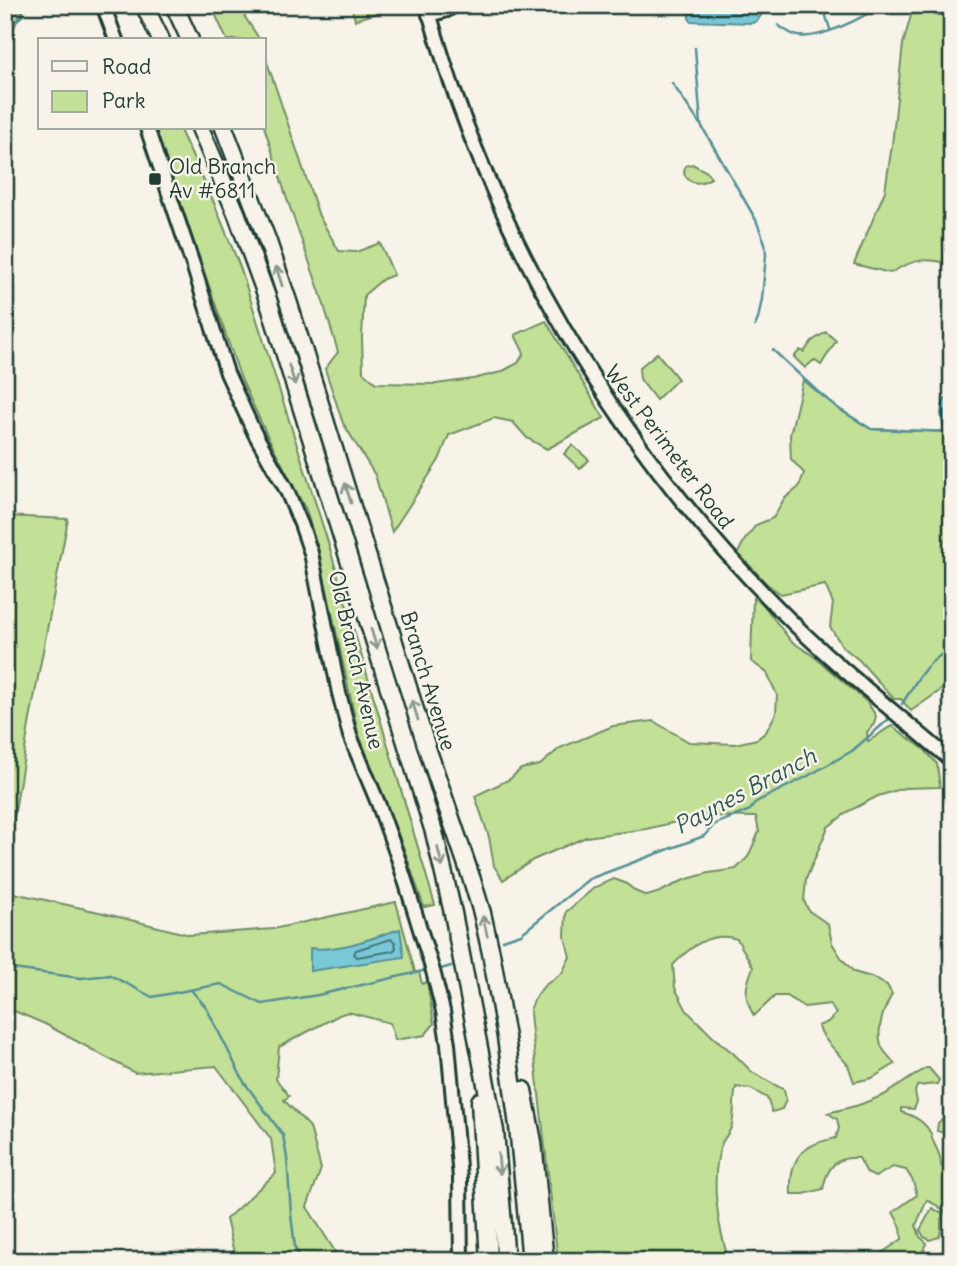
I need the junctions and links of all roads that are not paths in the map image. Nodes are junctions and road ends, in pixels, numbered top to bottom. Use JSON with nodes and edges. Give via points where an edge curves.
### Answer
{"nodes":[{"id":1,"x":103,"y":5,"type":"edge"},
{"id":2,"x":144,"y":5,"type":"edge"},
{"id":3,"x":174,"y":5,"type":"edge"},
{"id":4,"x":454,"y":5,"type":"edge"},
{"id":5,"x":428,"y":10,"type":"edge"},
{"id":6,"x":115,"y":38,"type":"edge"},
{"id":7,"x":160,"y":38,"type":"edge"},
{"id":8,"x":189,"y":38,"type":"edge"},
{"id":9,"x":147,"y":130,"type":"edge"},
{"id":10,"x":201,"y":130,"type":"edge"},
{"id":11,"x":226,"y":130,"type":"edge"},
{"id":12,"x":952,"y":761,"type":"edge"},
{"id":13,"x":491,"y":953,"type":"junction"},
{"id":14,"x":474,"y":1025,"type":"junction"},
{"id":15,"x":461,"y":1261,"type":"edge"},
{"id":16,"x":489,"y":1261,"type":"edge"},
{"id":17,"x":506,"y":1261,"type":"edge"},
{"id":18,"x":531,"y":1261,"type":"edge"},
{"id":19,"x":545,"y":1261,"type":"edge"}],
"edges":[{"from":1,"to":6,"type":"main road"},
{"from":2,"to":7,"type":"highway"},
{"from":3,"to":8,"type":"highway"},
{"from":4,"to":5,"type":"main road","via":[[447,10]]},
{"from":5,"to":12,"type":"main road","name":"West Perimeter Road","via":[[466,123],[502,210],[574,348],[624,425],[671,488],[779,610]]},
{"from":9,"to":15,"type":"main road","name":"Old Branch Avenue","via":[[227,373],[305,535],[350,736],[399,861],[436,980],[448,1044],[459,1166]]},
{"from":10,"to":14,"type":"highway","name":"Branch Avenue","one_way":true,"via":[[268,300],[416,772],[451,902]]},
{"from":13,"to":11,"type":"highway","name":"Branch Avenue","one_way":true,"via":[[472,880],[289,304]]},
{"from":13,"to":18,"type":"highway","name":"Branch Avenue","via":[[517,1115]]},
{"from":13,"to":19,"type":"highway","via":[[509,1015],[533,1142]]},
{"from":14,"to":16,"type":"highway"},
{"from":14,"to":17,"type":"highway","name":"Branch Avenue","one_way":true,"via":[[495,1131]]}]}
